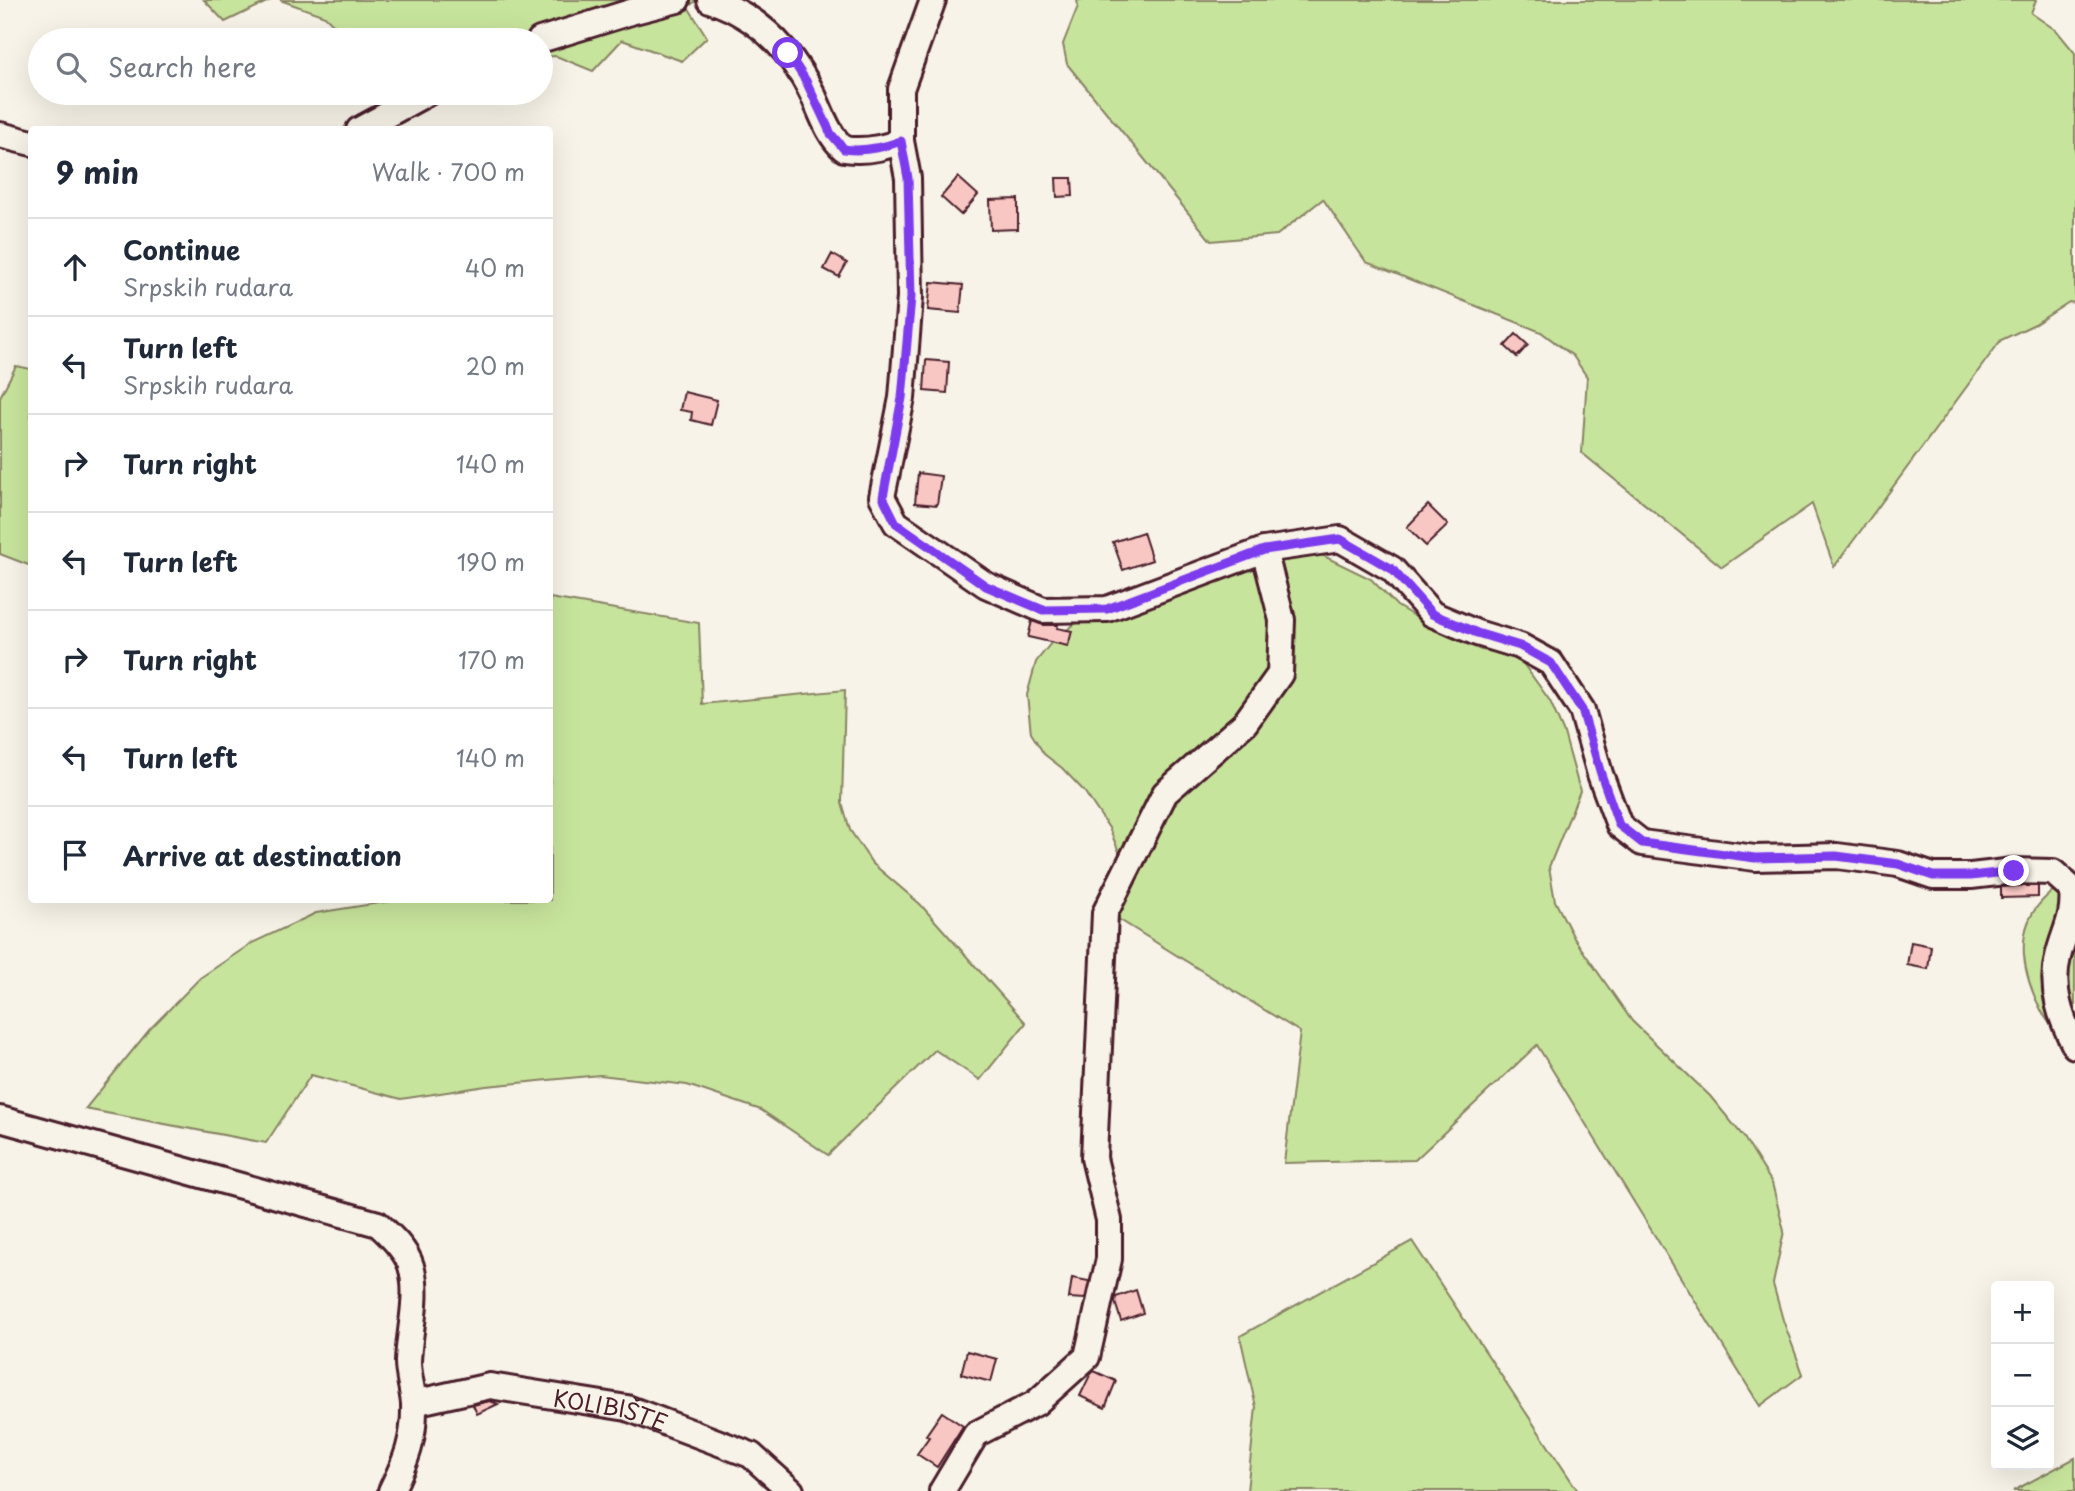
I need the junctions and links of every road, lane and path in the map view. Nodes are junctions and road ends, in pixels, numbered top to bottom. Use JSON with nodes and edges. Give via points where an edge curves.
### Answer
{"nodes":[{"id":1,"x":677,"y":0,"type":"edge"},
{"id":2,"x":710,"y":0,"type":"edge"},
{"id":3,"x":933,"y":0,"type":"edge"},
{"id":4,"x":553,"y":36,"type":"edge"},
{"id":5,"x":405,"y":105,"type":"edge"},
{"id":6,"x":366,"y":126,"type":"edge"},
{"id":7,"x":0,"y":135,"type":"edge"},
{"id":8,"x":901,"y":141,"type":"junction"},
{"id":9,"x":28,"y":142,"type":"edge"},
{"id":10,"x":1264,"y":550,"type":"junction"},
{"id":11,"x":2075,"y":1046,"type":"edge"},
{"id":12,"x":0,"y":1119,"type":"edge"},
{"id":13,"x":414,"y":1403,"type":"junction"},
{"id":14,"x":391,"y":1491,"type":"edge"},
{"id":15,"x":791,"y":1491,"type":"edge"},
{"id":16,"x":942,"y":1491,"type":"edge"}],
"edges":[{"from":1,"to":4,"type":"street"},
{"from":2,"to":8,"type":"street","via":[[744,14],[788,53],[831,134],[844,149],[885,147]]},
{"from":3,"to":8,"type":"street","via":[[901,89]]},
{"from":5,"to":6,"type":"street"},
{"from":7,"to":9,"type":"street"},
{"from":8,"to":10,"type":"street","via":[[908,178],[911,297],[902,398],[883,497],[896,523],[986,586],[1043,610],[1107,609]]},
{"from":10,"to":11,"type":"street","via":[[1340,539],[1392,569],[1432,614],[1520,646],[1551,663],[1582,710],[1619,825],[1642,843],[1755,858],[1836,856],[1898,864],[1933,876],[2053,872],[2072,889],[2074,905],[2057,959],[2056,998]]},
{"from":10,"to":16,"type":"street","via":[[1282,620],[1280,674],[1245,723],[1165,793],[1105,914],[1094,1158],[1109,1220],[1110,1259],[1087,1357],[1036,1403],[976,1434]]},
{"from":12,"to":13,"type":"street","via":[[378,1224],[411,1263],[415,1285],[408,1364]]},
{"from":13,"to":14,"type":"street","via":[[407,1458]]},
{"from":13,"to":15,"type":"street","name":"KOLIBIŠTE","via":[[489,1386],[627,1408],[751,1455]]}]}
